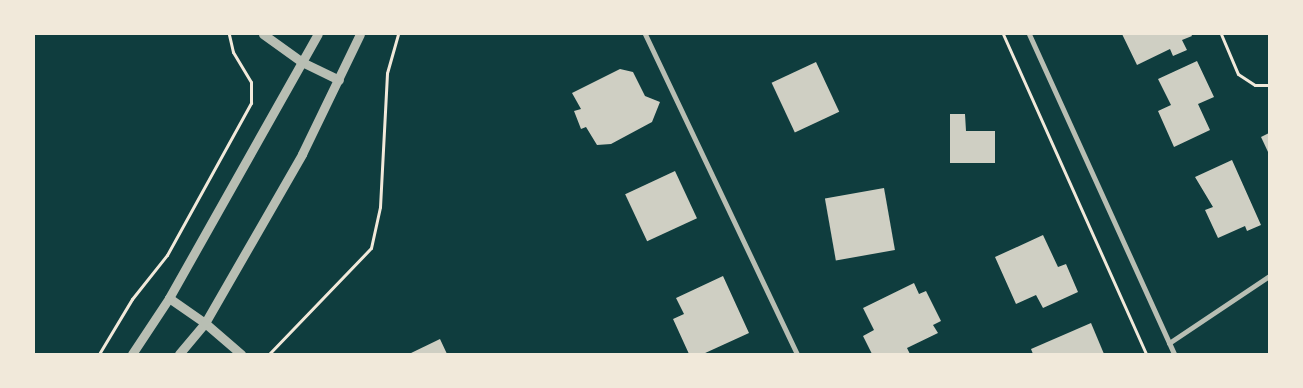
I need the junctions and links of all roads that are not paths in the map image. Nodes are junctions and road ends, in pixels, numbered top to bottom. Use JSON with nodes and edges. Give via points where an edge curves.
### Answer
{"nodes":[{"id":1,"x":263,"y":34,"type":"edge"},
{"id":2,"x":318,"y":34,"type":"edge"},
{"id":3,"x":360,"y":34,"type":"edge"},
{"id":4,"x":645,"y":34,"type":"edge"},
{"id":5,"x":1029,"y":34,"type":"edge"},
{"id":6,"x":302,"y":62,"type":"junction"},
{"id":7,"x":339,"y":80,"type":"junction"},
{"id":8,"x":1269,"y":276,"type":"edge"},
{"id":9,"x":169,"y":298,"type":"junction"},
{"id":10,"x":205,"y":323,"type":"junction"},
{"id":11,"x":1169,"y":343,"type":"junction"},
{"id":12,"x":132,"y":354,"type":"edge"},
{"id":13,"x":179,"y":354,"type":"edge"},
{"id":14,"x":241,"y":354,"type":"edge"},
{"id":15,"x":797,"y":354,"type":"edge"},
{"id":16,"x":1174,"y":354,"type":"edge"}],
"edges":[{"from":1,"to":6,"type":"street"},
{"from":2,"to":6,"type":"street"},
{"from":3,"to":7,"type":"street"},
{"from":4,"to":15,"type":"street"},
{"from":5,"to":11,"type":"street"},
{"from":6,"to":7,"type":"street"},
{"from":6,"to":9,"type":"street"},
{"from":7,"to":10,"type":"street","via":[[302,154]]},
{"from":8,"to":11,"type":"street"},
{"from":9,"to":10,"type":"street"},
{"from":9,"to":12,"type":"street"},
{"from":10,"to":13,"type":"street"},
{"from":10,"to":14,"type":"street"},
{"from":11,"to":16,"type":"street"}]}
